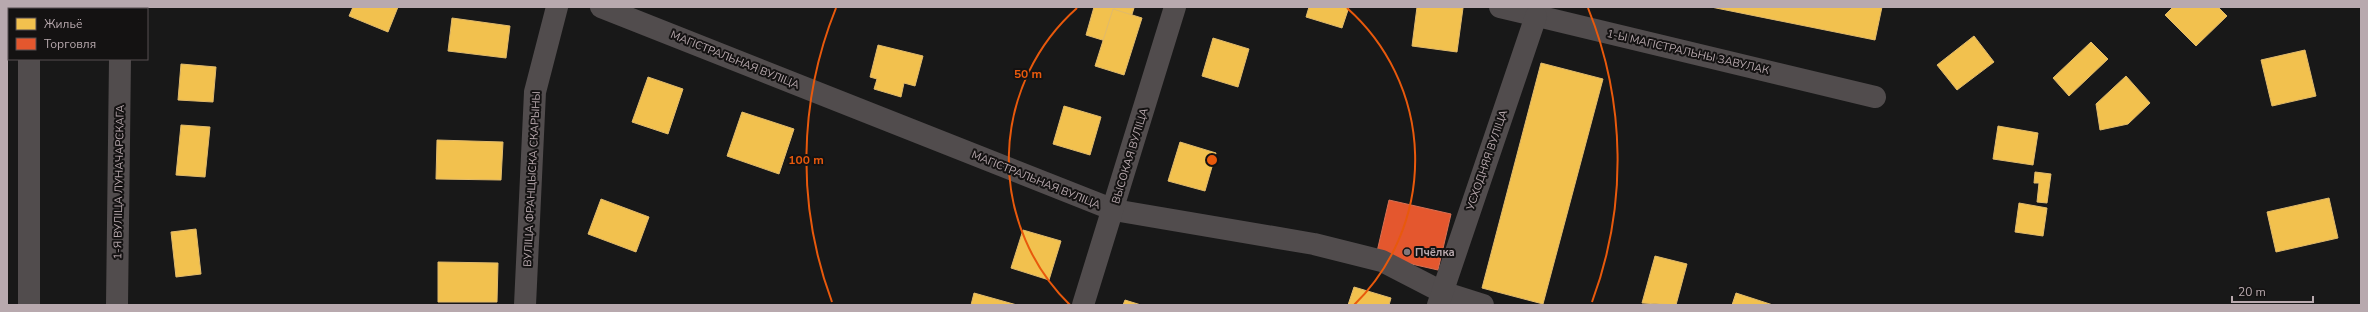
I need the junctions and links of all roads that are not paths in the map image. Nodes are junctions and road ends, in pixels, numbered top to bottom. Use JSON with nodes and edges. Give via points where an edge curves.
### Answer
{"nodes":[{"id":1,"x":557,"y":7,"type":"edge"},
{"id":2,"x":601,"y":7,"type":"edge"},
{"id":3,"x":1175,"y":7,"type":"edge"},
{"id":4,"x":1500,"y":7,"type":"edge"},
{"id":5,"x":1536,"y":16,"type":"junction"},
{"id":6,"x":29,"y":60,"type":"edge"},
{"id":7,"x":120,"y":60,"type":"edge"},
{"id":8,"x":1875,"y":97,"type":"dead end"},
{"id":9,"x":1114,"y":210,"type":"junction"},
{"id":10,"x":1440,"y":298,"type":"edge"},
{"id":11,"x":29,"y":305,"type":"edge"},
{"id":12,"x":117,"y":305,"type":"edge"},
{"id":13,"x":525,"y":305,"type":"edge"},
{"id":14,"x":1083,"y":305,"type":"edge"},
{"id":15,"x":1484,"y":305,"type":"edge"}],
"edges":[{"from":1,"to":13,"type":"street","name":"ВУЛІЦА ФРАНЦЫСКА СКАРЫНЫ","via":[[535,92]]},
{"from":2,"to":9,"type":"street","name":"МАГІСТРАЛЬНАЯ ВУЛІЦА"},
{"from":3,"to":9,"type":"street","name":"ВЫСОКАЯ ВУЛІЦА"},
{"from":4,"to":5,"type":"street","name":"1-Ы МАГІСТРАЛЬНЫ ЗАВУЛАК"},
{"from":5,"to":8,"type":"street","name":"1-Ы МАГІСТРАЛЬНЫ ЗАВУЛАК"},
{"from":5,"to":10,"type":"street","name":"УСХОДНЯЯ ВУЛІЦА"},
{"from":6,"to":11,"type":"street"},
{"from":7,"to":12,"type":"street","name":"1-Я ВУЛІЦА ЛУНАЧАРСКАГА"},
{"from":9,"to":10,"type":"street","name":"МАГІСТРАЛЬНАЯ ВУЛІЦА","via":[[1314,244],[1382,261]]},
{"from":9,"to":14,"type":"street","name":"ВЫСОКАЯ ВУЛІЦА"},
{"from":10,"to":15,"type":"street","name":"МАГІСТРАЛЬНАЯ ВУЛІЦА"}]}
